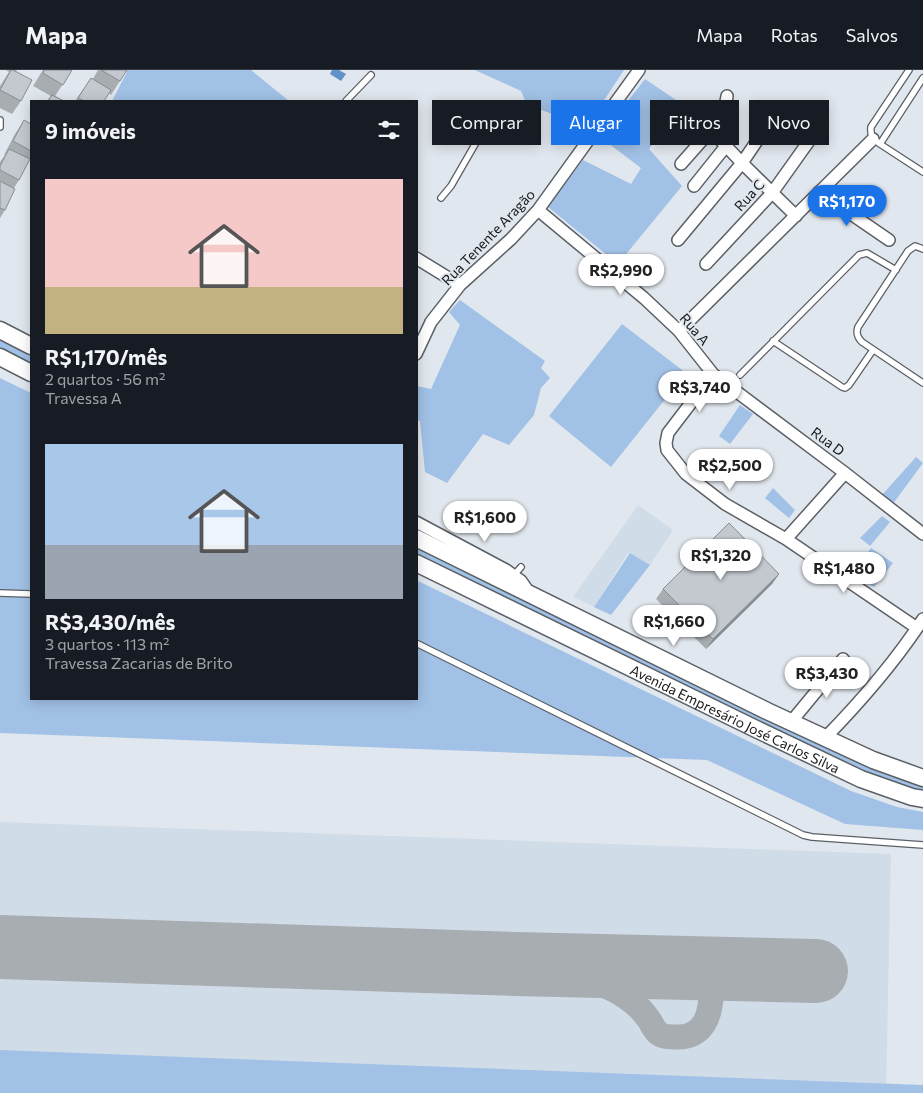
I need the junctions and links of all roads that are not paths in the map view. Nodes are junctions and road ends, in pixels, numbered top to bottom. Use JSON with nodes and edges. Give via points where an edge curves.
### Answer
{"nodes":[{"id":1,"x":639,"y":70,"type":"edge"},
{"id":2,"x":909,"y":70,"type":"edge"},
{"id":3,"x":371,"y":75,"type":"dead end"},
{"id":4,"x":923,"y":78,"type":"edge"},
{"id":5,"x":727,"y":96,"type":"dead end"},
{"id":6,"x":347,"y":100,"type":"edge"},
{"id":7,"x":727,"y":100,"type":"edge"},
{"id":8,"x":0,"y":120,"type":"edge"},
{"id":9,"x":0,"y":127,"type":"edge"},
{"id":10,"x":877,"y":141,"type":"junction"},
{"id":11,"x":475,"y":145,"type":"edge"},
{"id":12,"x":698,"y":145,"type":"edge"},
{"id":13,"x":754,"y":145,"type":"edge"},
{"id":14,"x":806,"y":145,"type":"edge"},
{"id":15,"x":726,"y":146,"type":"joint"},
{"id":16,"x":742,"y":163,"type":"junction"},
{"id":17,"x":681,"y":164,"type":"dead end"},
{"id":18,"x":923,"y":172,"type":"edge"},
{"id":19,"x":694,"y":186,"type":"dead end"},
{"id":20,"x":819,"y":192,"type":"junction"},
{"id":21,"x":772,"y":193,"type":"junction"},
{"id":22,"x":440,"y":198,"type":"dead end"},
{"id":23,"x":538,"y":210,"type":"junction"},
{"id":24,"x":796,"y":216,"type":"junction"},
{"id":25,"x":678,"y":240,"type":"dead end"},
{"id":26,"x":889,"y":240,"type":"dead end"},
{"id":27,"x":923,"y":249,"type":"edge"},
{"id":28,"x":418,"y":259,"type":"edge"},
{"id":29,"x":706,"y":264,"type":"dead end"},
{"id":30,"x":896,"y":270,"type":"junction"},
{"id":31,"x":460,"y":285,"type":"junction"},
{"id":32,"x":0,"y":330,"type":"edge"},
{"id":33,"x":679,"y":331,"type":"junction"},
{"id":34,"x":773,"y":341,"type":"junction"},
{"id":35,"x":30,"y":345,"type":"edge"},
{"id":36,"x":418,"y":350,"type":"edge"},
{"id":37,"x":873,"y":350,"type":"junction"},
{"id":38,"x":0,"y":357,"type":"edge"},
{"id":39,"x":30,"y":372,"type":"edge"},
{"id":40,"x":713,"y":374,"type":"junction"},
{"id":41,"x":740,"y":375,"type":"dead end"},
{"id":42,"x":923,"y":383,"type":"edge"},
{"id":43,"x":845,"y":473,"type":"junction"},
{"id":44,"x":418,"y":523,"type":"edge"},
{"id":45,"x":923,"y":534,"type":"edge"},
{"id":46,"x":786,"y":538,"type":"junction"},
{"id":47,"x":418,"y":539,"type":"edge"},
{"id":48,"x":418,"y":564,"type":"edge"},
{"id":49,"x":0,"y":593,"type":"edge"},
{"id":50,"x":529,"y":593,"type":"junction"},
{"id":51,"x":30,"y":594,"type":"edge"},
{"id":52,"x":920,"y":623,"type":"edge"},
{"id":53,"x":418,"y":644,"type":"edge"},
{"id":54,"x":842,"y":659,"type":"dead end"},
{"id":55,"x":791,"y":722,"type":"junction"},
{"id":56,"x":825,"y":738,"type":"junction"},
{"id":57,"x":923,"y":778,"type":"edge"},
{"id":58,"x":923,"y":799,"type":"edge"},
{"id":59,"x":923,"y":844,"type":"edge"}],
"edges":[{"from":1,"to":23,"type":"street","name":"Rua Tenente Aragão"},
{"from":2,"to":10,"type":"lane","via":[[871,127],[870,133]]},
{"from":3,"to":6,"type":"lane"},
{"from":4,"to":10,"type":"lane"},
{"from":5,"to":7,"type":"street"},
{"from":8,"to":9,"type":"lane"},
{"from":10,"to":18,"type":"lane"},
{"from":10,"to":20,"type":"street"},
{"from":11,"to":22,"type":"lane"},
{"from":12,"to":17,"type":"street"},
{"from":13,"to":16,"type":"street"},
{"from":14,"to":21,"type":"street","name":"Rua C"},
{"from":15,"to":16,"type":"street"},
{"from":15,"to":19,"type":"street"},
{"from":16,"to":21,"type":"street"},
{"from":16,"to":25,"type":"street"},
{"from":20,"to":24,"type":"street"},
{"from":20,"to":26,"type":"street"},
{"from":21,"to":24,"type":"street"},
{"from":21,"to":29,"type":"street","name":"Rua C"},
{"from":23,"to":31,"type":"street","name":"Rua Tenente Aragão"},
{"from":23,"to":33,"type":"street","name":"Rua A"},
{"from":24,"to":33,"type":"street"},
{"from":27,"to":30,"type":"lane","via":[[911,248]]},
{"from":28,"to":31,"type":"street"},
{"from":30,"to":34,"type":"lane","via":[[867,253],[859,255]]},
{"from":30,"to":37,"type":"lane","via":[[856,332],[858,338]]},
{"from":31,"to":36,"type":"street","name":"Rua Tenente Aragão","via":[[431,322]]},
{"from":32,"to":35,"type":"main road"},
{"from":33,"to":40,"type":"street","name":"Rua A"},
{"from":34,"to":37,"type":"lane","via":[[845,388]]},
{"from":34,"to":41,"type":"lane"},
{"from":37,"to":42,"type":"lane"},
{"from":38,"to":39,"type":"main road"},
{"from":40,"to":43,"type":"street","name":"Rua D"},
{"from":40,"to":46,"type":"street","via":[[668,433],[667,450],[686,474],[725,504]]},
{"from":43,"to":45,"type":"street","name":"Rua D"},
{"from":43,"to":46,"type":"street"},
{"from":44,"to":50,"type":"street","via":[[517,571]]},
{"from":46,"to":52,"type":"street"},
{"from":47,"to":50,"type":"main road","name":"Avenida Empresário José Carlos Silva"},
{"from":48,"to":58,"type":"main road","name":"Avenida Empresário José Carlos Silva","via":[[861,779]]},
{"from":49,"to":51,"type":"lane"},
{"from":50,"to":55,"type":"main road","name":"Avenida Empresário José Carlos Silva"},
{"from":52,"to":56,"type":"street","via":[[856,705]]},
{"from":53,"to":59,"type":"lane","via":[[803,836]]},
{"from":54,"to":55,"type":"street"},
{"from":55,"to":56,"type":"main road","name":"Avenida Empresário José Carlos Silva"},
{"from":56,"to":57,"type":"main road","name":"Avenida Empresário José Carlos Silva"}]}
